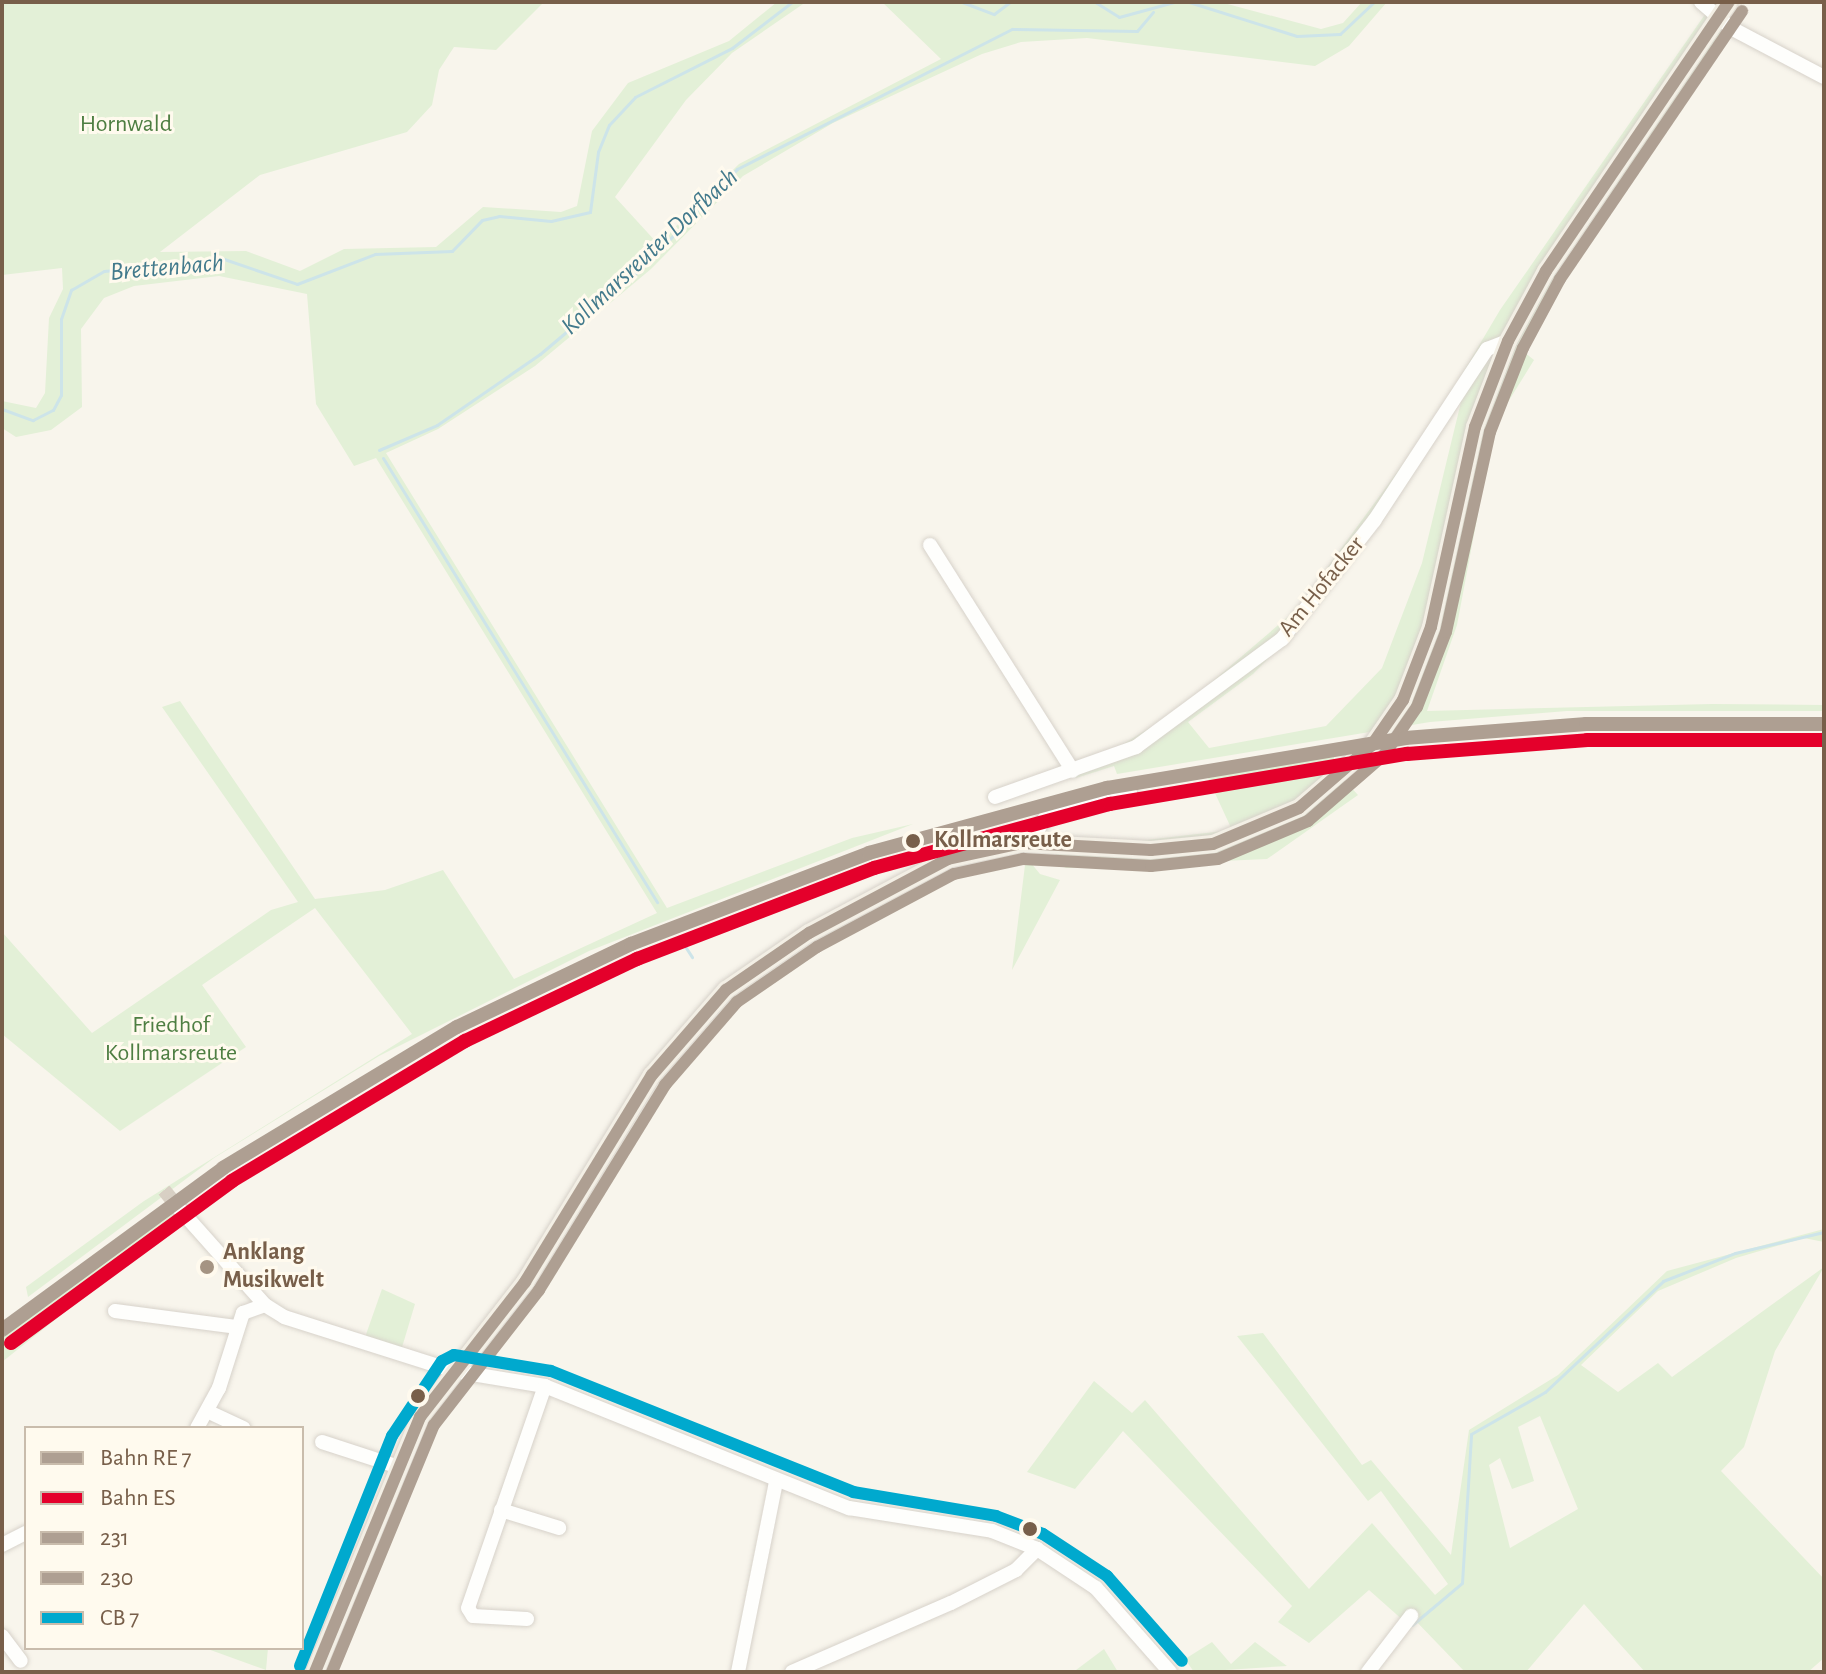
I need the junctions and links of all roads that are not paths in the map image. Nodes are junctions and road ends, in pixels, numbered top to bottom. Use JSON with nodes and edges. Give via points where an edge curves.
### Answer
{"nodes":[{"id":1,"x":1701,"y":2,"type":"edge"},
{"id":2,"x":1724,"y":10,"type":"edge"},
{"id":3,"x":1824,"y":77,"type":"edge"},
{"id":4,"x":1508,"y":341,"type":"junction"},
{"id":5,"x":930,"y":545,"type":"dead end"},
{"id":6,"x":1073,"y":771,"type":"junction"},
{"id":7,"x":1130,"y":793,"type":"dead end"},
{"id":8,"x":995,"y":797,"type":"dead end"},
{"id":9,"x":1030,"y":843,"type":"junction"},
{"id":10,"x":176,"y":1205,"type":"tunnel mouth"},
{"id":11,"x":265,"y":1305,"type":"junction"},
{"id":12,"x":122,"y":1318,"type":"dead end"},
{"id":13,"x":236,"y":1327,"type":"junction"},
{"id":14,"x":454,"y":1371,"type":"junction"},
{"id":15,"x":545,"y":1386,"type":"junction"},
{"id":16,"x":209,"y":1412,"type":"junction"},
{"id":17,"x":198,"y":1426,"type":"edge"},
{"id":18,"x":239,"y":1426,"type":"edge"},
{"id":19,"x":322,"y":1442,"type":"dead end"},
{"id":20,"x":396,"y":1466,"type":"junction"},
{"id":21,"x":776,"y":1481,"type":"junction"},
{"id":22,"x":501,"y":1510,"type":"junction"},
{"id":23,"x":559,"y":1528,"type":"dead end"},
{"id":24,"x":24,"y":1534,"type":"edge"},
{"id":25,"x":2,"y":1545,"type":"edge"},
{"id":26,"x":1037,"y":1549,"type":"junction"},
{"id":27,"x":1411,"y":1616,"type":"dead end"},
{"id":28,"x":527,"y":1619,"type":"dead end"},
{"id":29,"x":2,"y":1636,"type":"edge"},
{"id":30,"x":21,"y":1661,"type":"dead end"},
{"id":31,"x":315,"y":1672,"type":"edge"},
{"id":32,"x":738,"y":1672,"type":"edge"},
{"id":33,"x":792,"y":1672,"type":"edge"},
{"id":34,"x":1170,"y":1672,"type":"edge"},
{"id":35,"x":1368,"y":1672,"type":"edge"}],
"edges":[{"from":1,"to":2,"type":"street"},
{"from":2,"to":3,"type":"street"},
{"from":2,"to":4,"type":"main road","via":[[1553,260]]},
{"from":4,"to":6,"type":"street","name":"Am Hofacker","via":[[1487,349],[1374,521],[1282,639],[1170,726],[1105,763]]},
{"from":4,"to":9,"type":"main road","via":[[1475,427],[1439,599],[1403,700],[1340,777],[1299,808],[1235,837],[1151,850]]},
{"from":5,"to":6,"type":"street"},
{"from":6,"to":8,"type":"street","name":"Am Hofacker"},
{"from":7,"to":9,"type":"street","via":[[1047,815]]},
{"from":9,"to":14,"type":"main road","via":[[972,851],[922,872],[809,933],[726,990],[652,1075],[525,1282]]},
{"from":10,"to":11,"type":"street"},
{"from":11,"to":13,"type":"street","via":[[243,1313]]},
{"from":11,"to":14,"type":"street"},
{"from":12,"to":13,"type":"street"},
{"from":13,"to":16,"type":"street"},
{"from":14,"to":15,"type":"street"},
{"from":14,"to":20,"type":"main road"},
{"from":15,"to":21,"type":"street"},
{"from":15,"to":22,"type":"street"},
{"from":16,"to":17,"type":"street"},
{"from":16,"to":18,"type":"street"},
{"from":19,"to":20,"type":"street"},
{"from":20,"to":31,"type":"main road"},
{"from":21,"to":26,"type":"street","via":[[849,1508],[992,1531]]},
{"from":21,"to":32,"type":"street","via":[[752,1573]]},
{"from":22,"to":23,"type":"street"},
{"from":22,"to":28,"type":"street","via":[[469,1613]]},
{"from":24,"to":25,"type":"street"},
{"from":26,"to":33,"type":"street","via":[[1016,1570],[951,1603]]},
{"from":26,"to":34,"type":"street","via":[[1096,1588]]},
{"from":27,"to":35,"type":"street"},
{"from":29,"to":30,"type":"street"}]}
